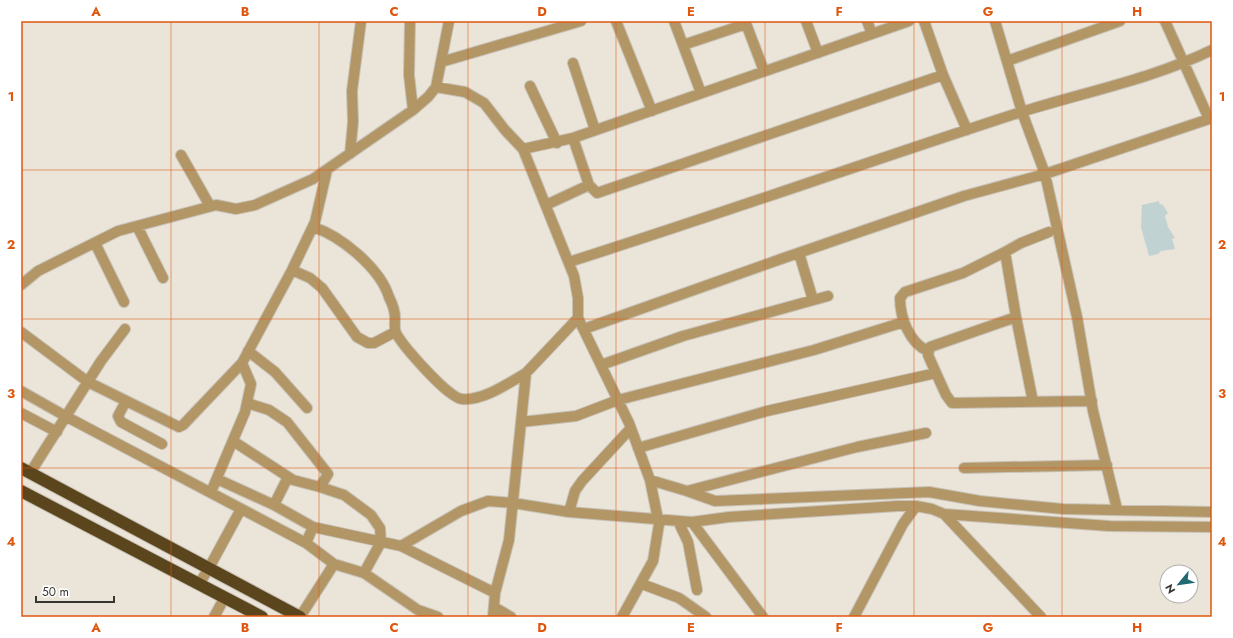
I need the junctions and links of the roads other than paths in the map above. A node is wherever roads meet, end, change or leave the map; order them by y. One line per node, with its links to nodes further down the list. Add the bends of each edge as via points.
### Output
1 (361, 21): 36 (street, via 352,91)
2 (410, 21): 28 (street, via 409,75)
3 (449, 21): 20 (street)
4 (581, 21): 20 (street)
5 (616, 21): 29 (street)
6 (674, 21): 16 (street)
7 (806, 21): 18 (street)
8 (867, 21): 15 (street)
9 (909, 21): 15 (street)
10 (924, 21): 24 (street)
11 (994, 21): 19 (street)
12 (1120, 21): 19 (street)
13 (1165, 21): 22 (street)
14 (746, 23): 16 (street); 23 (street)
15 (872, 34): 18 (street)
16 (683, 45): 27 (street)
17 (1212, 50): 22 (street)
18 (818, 53): 23 (street)
19 (1007, 61): 30 (street)
20 (441, 62): 26 (street)
21 (573, 63): 31 (street)
22 (1184, 64): 30 (street); 39 (street, via 1209,119)
23 (764, 71): 27 (street)
24 (943, 75): 32 (street); 40 (street, via 597,193)
25 (530, 86): 34 (street)
26 (436, 87): 28 (street); 35 (street, via 465,92 484,103)
27 (701, 93): 29 (street)
28 (413, 110): 36 (street)
29 (652, 111): 31 (street)
30 (1022, 112): 32 (street); 39 (street)
31 (595, 130): 33 (street)
32 (968, 130): 49 (street)
33 (573, 138): 34 (street); 40 (street)
34 (557, 143): 35 (street)
35 (523, 150): 41 (street)
36 (350, 154): 38 (street)
37 (181, 155): 42 (street)
38 (327, 170): 42 (street, via 255,206 236,209); 44 (street)
39 (1045, 174): 48 (street, via 964,196); 73 (street, via 1077,317)
40 (590, 185): 41 (street)
41 (546, 205): 49 (street)
42 (210, 206): 43 (street)
43 (137, 226): 46 (street, via 118,231); 51 (street)
44 (313, 227): 50 (street); 62 (street, via 328,232 367,263 389,295 395,317)
45 (1049, 232): 47 (street, via 1021,242)
46 (95, 243): 52 (street, via 38,271); 55 (street)
47 (1005, 252): 56 (street); 58 (street, via 963,273 905,292 900,298)
48 (799, 253): 54 (street); 60 (street)
49 (569, 262): 57 (street, via 577,290)
50 (292, 270): 62 (street, via 310,278 322,288 357,337 374,343); 63 (street)
51 (163, 278)
52 (21, 285)
53 (828, 296): 54 (street)
54 (813, 300): 66 (street, via 683,336)
55 (124, 302)
56 (1016, 317): 64 (street, via 933,346); 74 (street)
57 (578, 318): 60 (street); 67 (street)
58 (904, 322): 64 (street, via 915,341); 71 (street, via 814,350)
59 (125, 329): 69 (street)
60 (584, 329): 66 (street)
61 (21, 332): 69 (street)
62 (395, 332): 67 (street, via 423,367 448,392 462,399 485,395)
63 (248, 351): 65 (street); 76 (street, via 275,372)
64 (928, 351): 68 (street)
65 (242, 363): 72 (street, via 179,427); 75 (street, via 251,384)
66 (601, 365): 71 (street)
67 (526, 373): 79 (street)
68 (936, 373): 74 (street, via 952,403); 85 (street, via 767,411)
69 (88, 382): 72 (street); 78 (street)
70 (21, 391): 78 (street)
71 (618, 400): 79 (street, via 570,417); 80 (street)
72 (126, 401): 84 (street, via 118,416 121,422)
73 (1092, 401): 74 (street); 86 (street)
74 (1033, 402)
75 (247, 403): 83 (street); 92 (street, via 269,410 287,422 328,474)
76 (307, 408)
77 (21, 413): 81 (street)
78 (67, 417): 81 (street); 95 (street)
79 (521, 422): 96 (street)
80 (631, 428): 85 (street); 101 (street, via 582,481 575,491)
81 (57, 432): 88 (street)
82 (926, 433): 93 (street, via 857,447)
83 (233, 441): 89 (street); 90 (street)
84 (162, 444)
85 (638, 448): 91 (street)
86 (1107, 465): 87 (street); 100 (street)
87 (964, 468)
88 (26, 470): 113 (highway)
89 (288, 477): 92 (street); 97 (street)
90 (217, 479): 95 (street); 97 (street)
91 (650, 480): 93 (street); 104 (street)
92 (320, 487): 109 (street, via 344,495 371,515 380,528)
93 (687, 490): 100 (street, via 715,501 929,492 980,501 1063,509)
94 (21, 491): 115 (highway)
95 (211, 492): 99 (street)
96 (514, 503): 101 (street); 111 (street, via 488,501 461,511); 118 (street, via 509,540)
97 (274, 505): 107 (street)
98 (916, 506): 103 (street, via 932,508); 106 (street, via 729,517); 129 (street, via 903,524)
99 (241, 509): 110 (street); 113 (street)
100 (1117, 509): 102 (street)
101 (569, 512): 104 (street)
102 (1212, 512)
103 (944, 514): 108 (street, via 1109,526); 130 (street)
104 (658, 519): 105 (street); 116 (street, via 653,561)
105 (678, 521): 106 (street); 117 (street, via 689,546)
106 (692, 522): 128 (street)
107 (313, 527): 109 (street); 110 (street)
108 (1212, 527)
109 (381, 542): 111 (street); 114 (street)
110 (306, 543): 112 (street)
111 (401, 546): 118 (street)
112 (334, 564): 114 (street); 123 (street)
113 (209, 568): 115 (street); 123 (highway)
114 (364, 573): 124 (street, via 418,610)
115 (199, 584): 119 (highway)
116 (642, 584): 126 (street); 127 (street, via 679,598)
117 (698, 590)
118 (495, 593): 120 (street)
119 (224, 597): 121 (street); 122 (highway)
120 (494, 612): 125 (street)
121 (214, 617)
122 (262, 617)
123 (300, 617)
124 (438, 617)
125 (511, 617)
126 (622, 617)
127 (706, 617)
128 (763, 617)
129 (854, 617)
130 (1041, 617)

